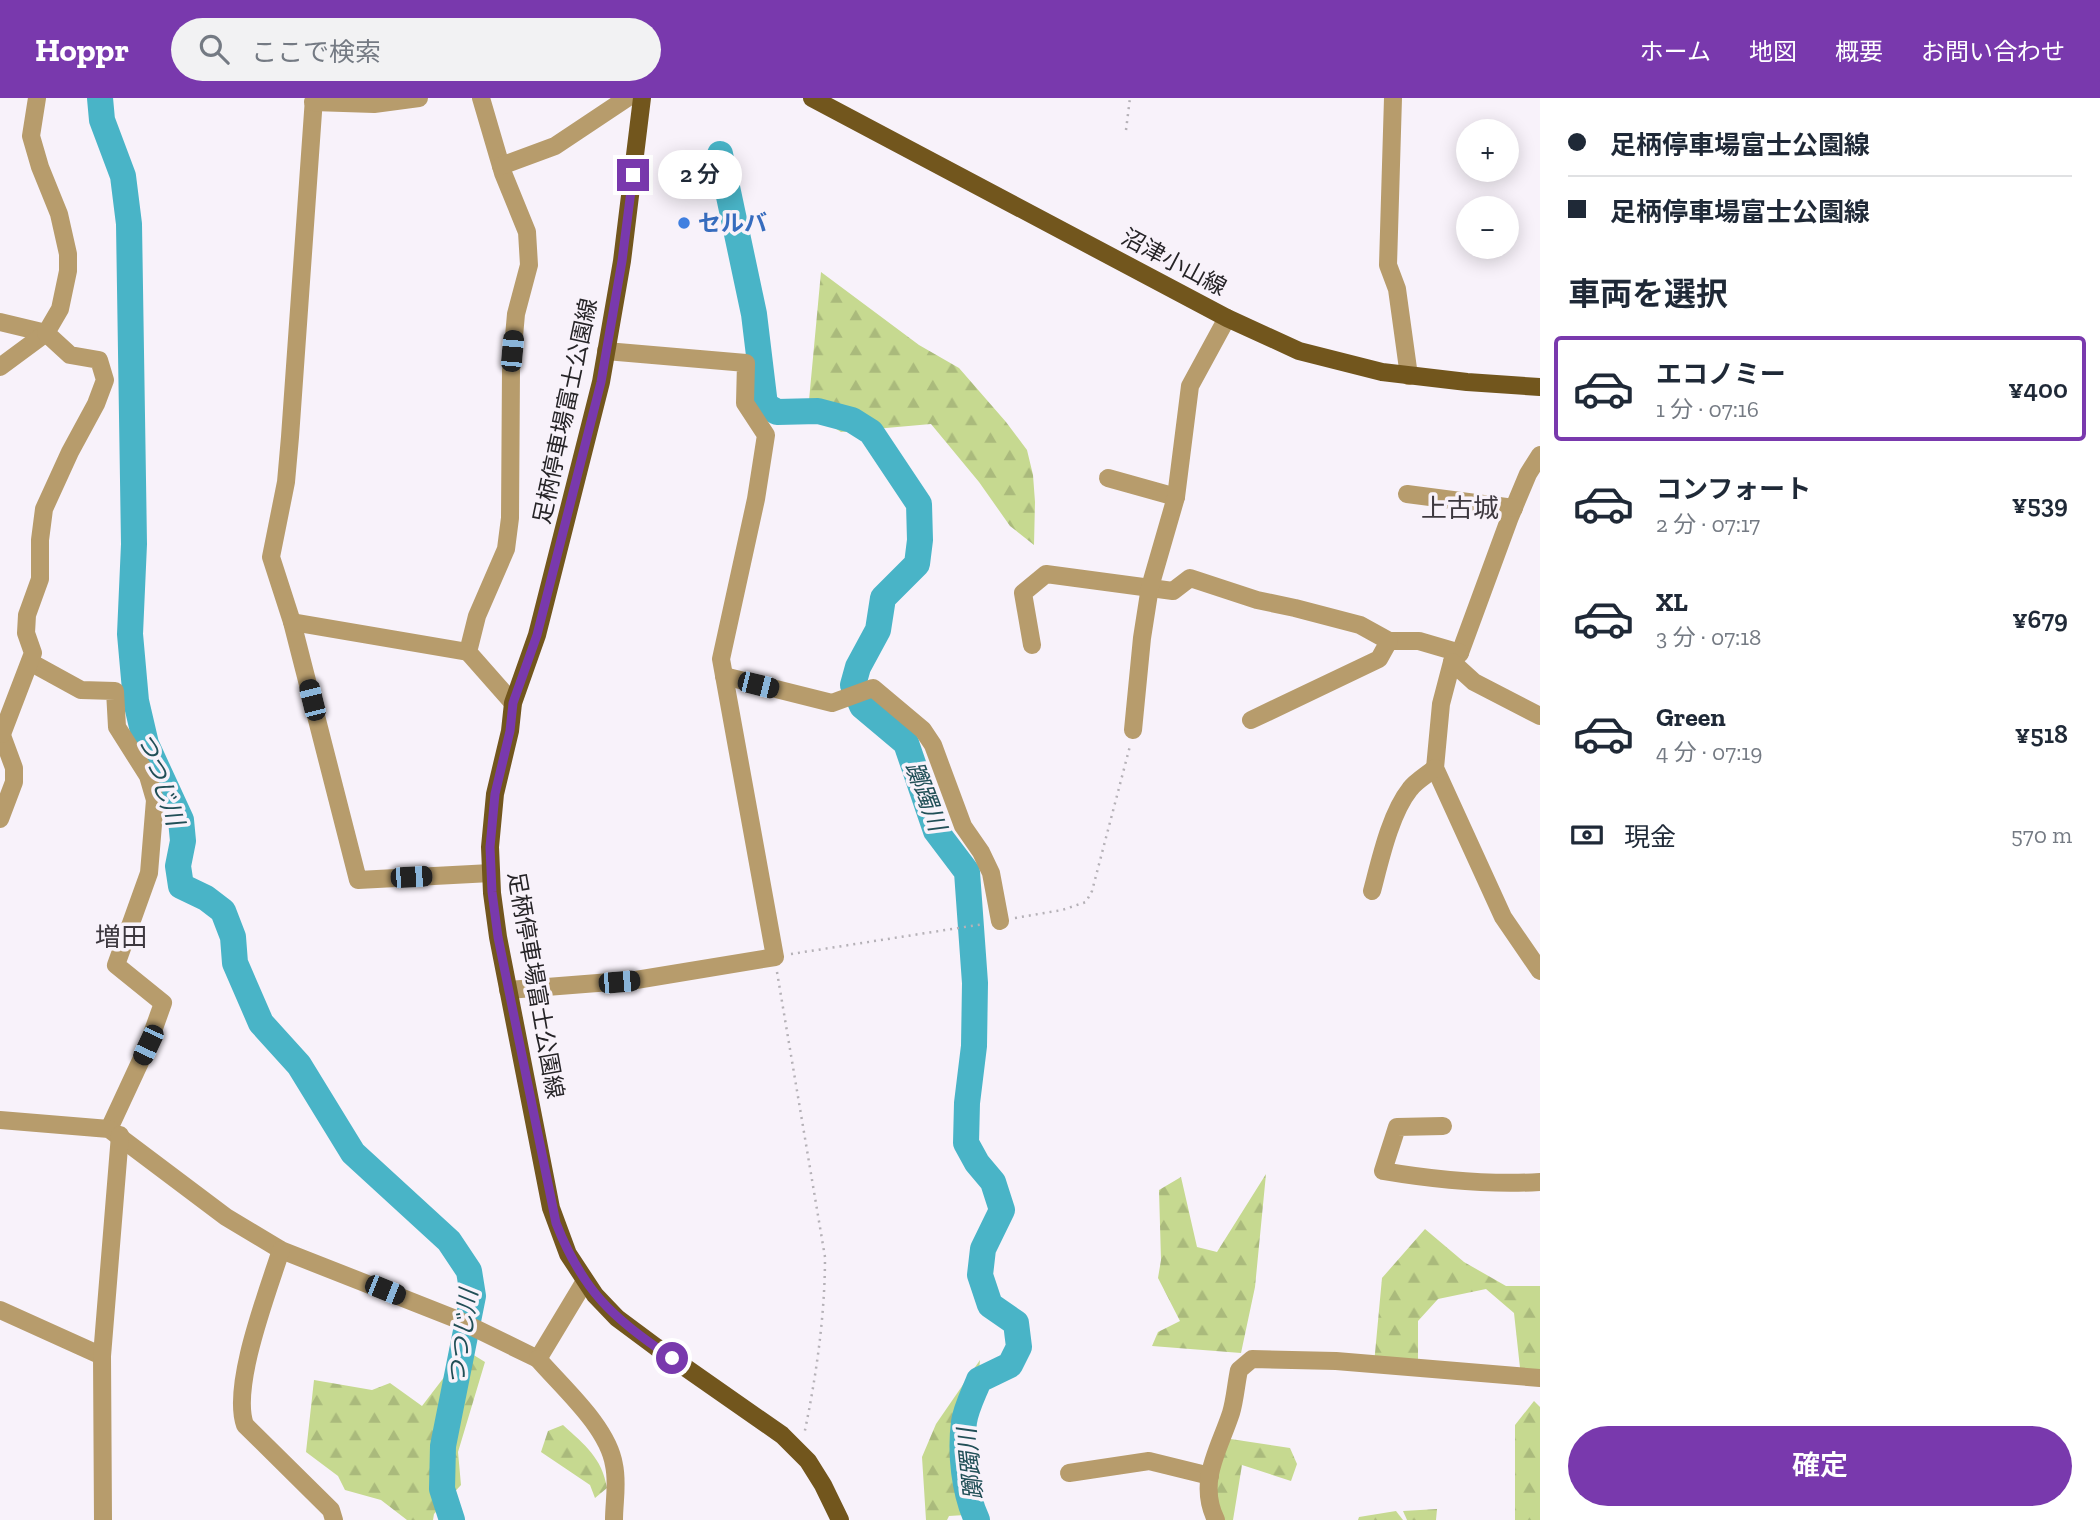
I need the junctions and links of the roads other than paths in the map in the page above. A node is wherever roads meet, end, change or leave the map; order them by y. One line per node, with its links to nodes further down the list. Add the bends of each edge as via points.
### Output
1 (37, 98): 12 (street, via 31,136 68,254 60,309)
2 (419, 98): 8 (street, via 374,104)
3 (481, 98): 9 (street)
4 (627, 98): 9 (street, via 555,146)
5 (642, 98): 13 (main road, 足柄停車場富士公園線)
6 (812, 98): 10 (main road, 沼津小山線)
7 (1393, 98): 15 (street, via 1388,265 1397,289)
8 (314, 100): 23 (street, via 286,482 271,557)
9 (501, 166): 26 (street, via 527,232 529,265 516,314 511,370 506,549 477,616)
10 (1227, 318): 15 (main road, 沼津小山線, via 1299,351); 20 (street, via 1190,386)
11 (0, 322): 12 (street)
12 (46, 333): 14 (street); 28 (street, via 70,355 99,360 105,380 44,509 40,579 27,615 26,634 33,653)
13 (606, 351): 29 (street, via 746,363 745,403 766,435 721,659); 30 (main road, 足柄停車場富士公園線, via 556,564)
14 (0, 367)
15 (1409, 376): 16 (main road, 沼津小山線)
16 (1540, 387)
17 (1540, 455): 21 (street)
18 (1108, 478): 20 (street)
19 (1407, 494): 21 (street)
20 (1176, 497): 22 (street)
21 (1514, 508): 27 (street)
22 (1150, 587): 24 (street, via 1173,591 1190,578 1360,625); 25 (street, via 1046,574 1023,593); 33 (street)
23 (292, 622): 26 (street); 37 (street, via 358,880)
24 (1389, 641): 27 (street, via 1419,642); 32 (street, via 1379,659)
25 (1032, 645)
26 (468, 652): 30 (street)
27 (1456, 657): 31 (street, via 1474,682); 35 (street, via 1441,704)
28 (30, 662): 34 (street); 45 (street, via 81,690 115,691 117,727 148,776 155,800 149,873 116,965 163,1003)
29 (724, 676): 39 (street, via 832,703 873,688 923,730 963,826 991,873); 41 (street, via 775,957 636,980)
30 (513, 703): 37 (main road, 足柄停車場富士公園線, via 495,794)
31 (1540, 716)
32 (1251, 720)
33 (1133, 730)
34 (1, 732): 36 (street, via 14,768 14,782)
35 (1435, 768): 38 (street, via 1410,789 1396,814); 40 (street, via 1503,917)
36 (0, 819)
37 (491, 873): 41 (main road, 足柄停車場富士公園線)
38 (1372, 891)
39 (996, 922)
40 (1540, 971)
41 (508, 990): 48 (main road, 足柄停車場富士公園線, via 551,1208 568,1255)
42 (0, 1120): 44 (street); 45 (street)
43 (1443, 1126): 46 (street, via 1397,1127 1383,1171 1440,1180)
44 (0, 1127)
45 (114, 1132): 47 (street, via 226,1217); 50 (street)
46 (1540, 1182)
47 (281, 1250): 51 (street, via 457,1319); 56 (street, via 248,1354 241,1415 245,1425 331,1510)
48 (585, 1281): 51 (street); 58 (main road, 足柄停車場富士公園線, via 617,1318 782,1435 823,1485)
49 (0, 1310): 50 (street)
50 (102, 1356): 55 (street)
51 (538, 1359): 57 (street, via 611,1450)
52 (1540, 1378): 54 (street, via 1336,1361 1252,1359 1239,1370)
53 (1069, 1473): 54 (street, via 1149,1461)
54 (1210, 1476): 59 (street, via 1208,1499)
55 (103, 1520)
56 (334, 1520)
57 (614, 1520)
58 (840, 1520)
59 (1216, 1520)

